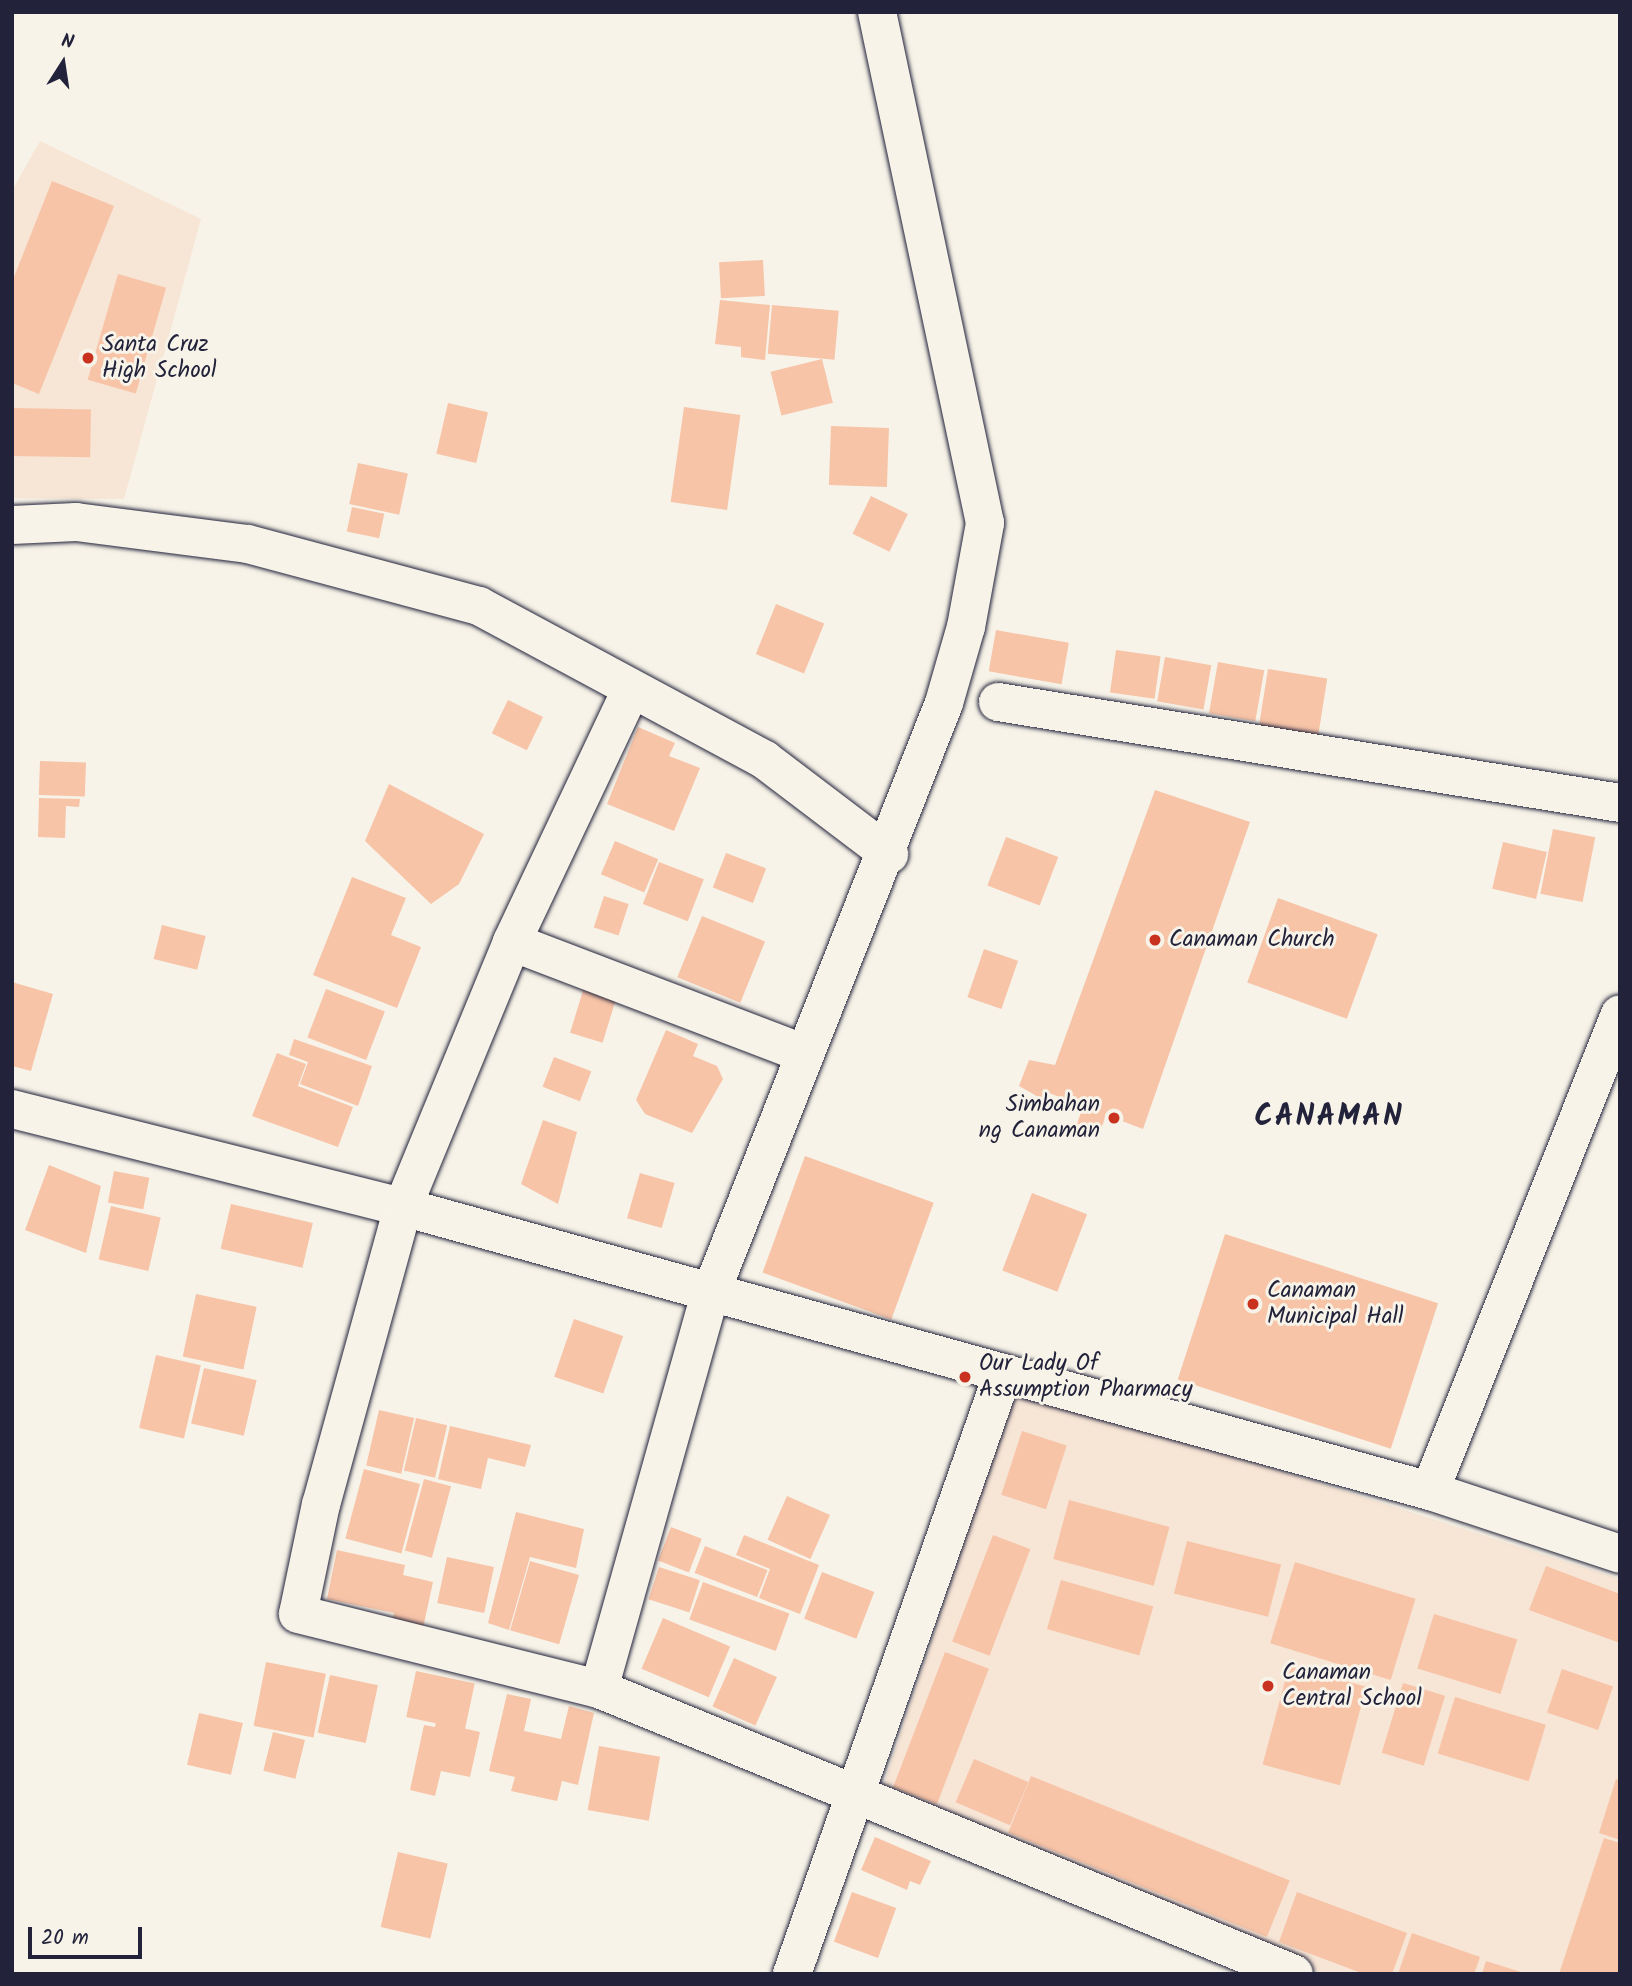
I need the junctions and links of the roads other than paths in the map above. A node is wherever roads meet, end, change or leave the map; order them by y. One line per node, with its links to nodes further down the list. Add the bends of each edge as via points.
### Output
1 (877, 12): 6 (street, via 985,523 966,627 947,693)
2 (12, 525): 3 (street, via 76,522 261,548 479,606)
3 (631, 690): 6 (street, via 765,760); 7 (street)
4 (998, 702): 5 (street)
5 (1620, 803)
6 (889, 853): 9 (street)
7 (512, 942): 9 (street); 11 (street)
8 (1620, 1014): 14 (street)
9 (803, 1053): 12 (street)
10 (12, 1109): 11 (street)
11 (403, 1207): 12 (street); 16 (street, via 321,1504 298,1614)
12 (710, 1295): 13 (street); 16 (street)
13 (1003, 1373): 14 (street); 17 (street)
14 (1430, 1491): 15 (street)
15 (1620, 1554)
16 (599, 1689): 17 (street)
17 (859, 1796): 18 (street); 19 (street)
18 (792, 1974)
19 (1294, 1974)

